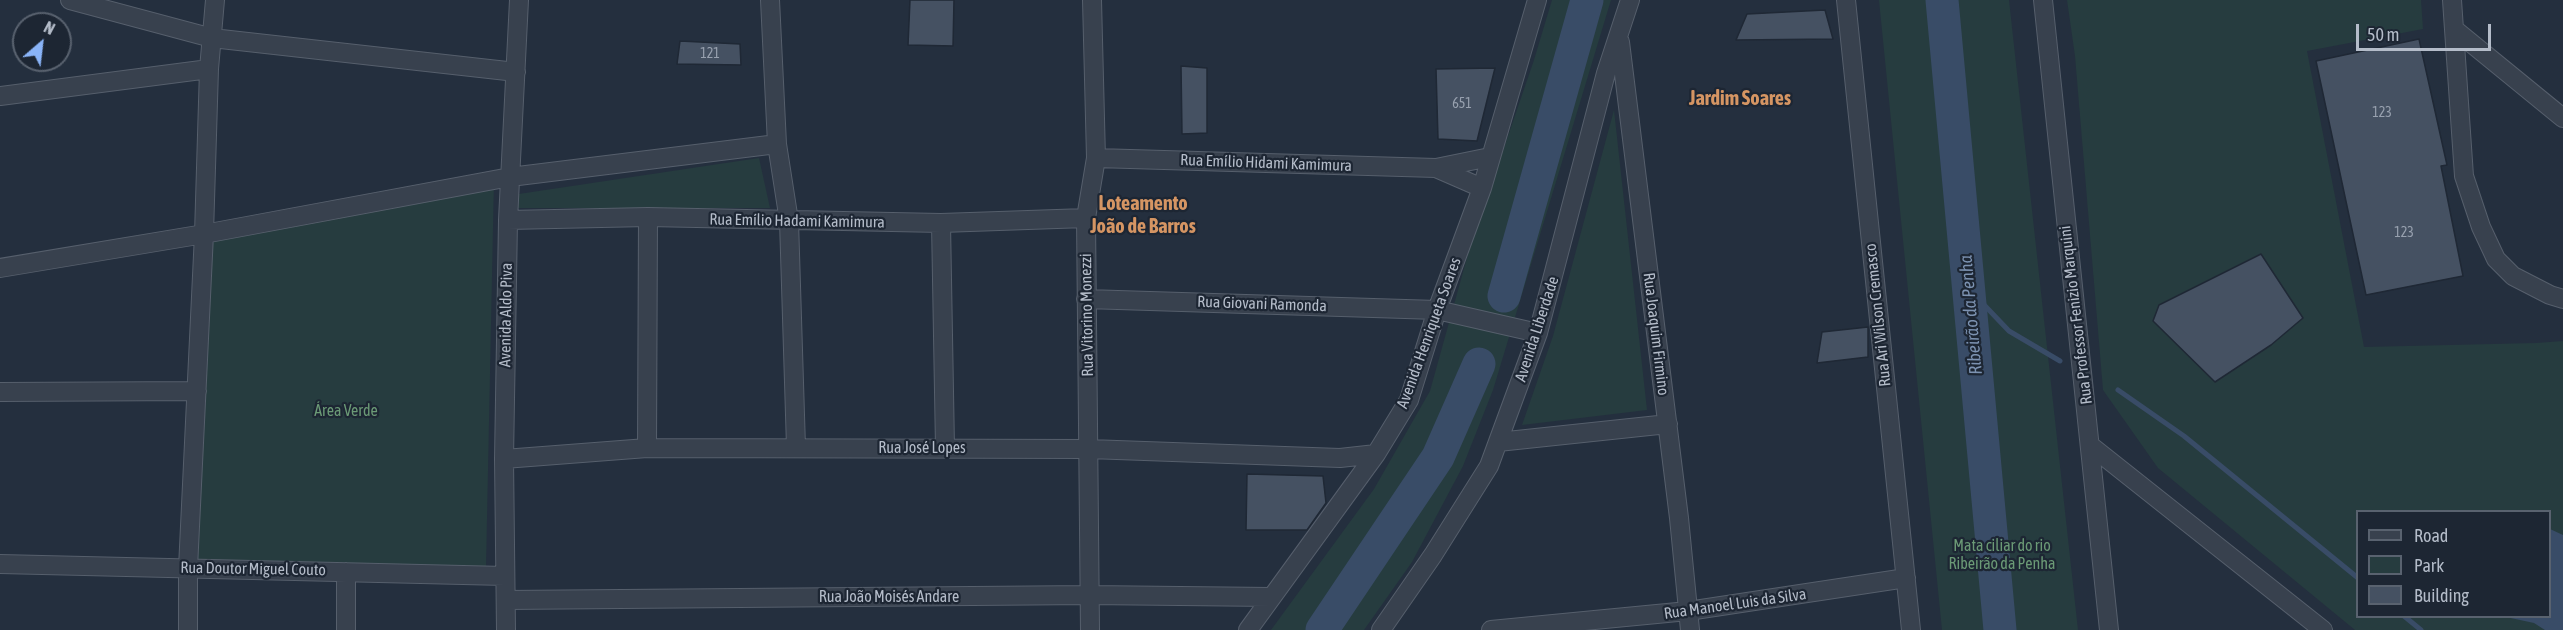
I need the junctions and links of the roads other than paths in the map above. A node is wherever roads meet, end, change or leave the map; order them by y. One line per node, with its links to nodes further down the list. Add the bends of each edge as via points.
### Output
1 (70, 0): 12 (street)
2 (215, 0): 12 (street)
3 (519, 0): 15 (street, Avenida Aldo Piva)
4 (770, 0): 18 (street)
5 (1092, 0): 20 (street, Rua Vitorino Monezzi)
6 (1537, 0): 19 (street, Avenida Henriqueta Soares)
7 (1630, 0): 13 (street, Avenida Liberdade)
8 (1846, 0): 52 (street, Rua Ari Wilson Cremasco)
9 (2043, 0): 39 (street, Rua Professor Fenizio Marquini)
10 (2452, 0): 11 (street)
11 (2454, 29): 17 (street); 32 (street, via 2464,176 2481,227 2496,259 2513,276)
12 (212, 38): 14 (street); 15 (street)
13 (1619, 38): 34 (street, Avenida Liberdade, via 1606,73); 37 (street, Rua Joaquim Firmino)
14 (209, 69): 16 (street); 29 (street)
15 (516, 72): 22 (street, Avenida Aldo Piva)
16 (0, 96)
17 (2563, 118)
18 (777, 144): 22 (street); 27 (street)
19 (1490, 157): 21 (street, Rua Emílio Hidami Kamimura); 23 (street, Avenida Henriqueta Soares)
20 (1096, 158): 21 (street, Rua Emílio Hidami Kamimura); 25 (street, Rua Vitorino Monezzi)
21 (1436, 168): 23 (street, Rua Emílio Hidami Kamimura)
22 (510, 177): 26 (street, Avenida Aldo Piva); 29 (street)
23 (1482, 188): 33 (street, Avenida Henriqueta Soares)
24 (648, 217): 26 (street, Rua Emílio Hadami Kamimura); 27 (street, Rua Emílio Hadami Kamimura); 41 (street)
25 (1086, 218): 28 (street, Rua Emílio Hadami Kamimura); 31 (street, Rua Vitorino Monezzi)
26 (508, 220): 46 (street, Avenida Aldo Piva)
27 (789, 221): 28 (street, Rua Emílio Hadami Kamimura); 40 (street)
28 (941, 223): 42 (street)
29 (204, 234): 30 (street); 35 (street)
30 (0, 268)
31 (1086, 299): 33 (street, Rua Giovani Ramonda); 43 (street, Rua Vitorino Monezzi)
32 (2563, 299)
33 (1437, 310): 34 (street, Rua Giovani Ramonda); 44 (street, Avenida Henriqueta Soares, via 1408,400)
34 (1538, 333): 38 (street, Avenida Liberdade)
35 (197, 391): 36 (street); 49 (street)
36 (0, 392)
37 (1668, 424): 38 (street); 56 (street, Rua Joaquim Firmino)
38 (1498, 442): 62 (street, Avenida Liberdade, via 1477,486)
39 (2091, 446): 66 (street, Rua Professor Fenizio Marquini); 67 (street)
40 (796, 447): 41 (street, Rua José Lopes); 42 (street, Rua José Lopes)
41 (647, 448): 46 (street, Rua José Lopes)
42 (945, 448): 43 (street, Rua José Lopes)
43 (1089, 448): 45 (street, Rua José Lopes); 53 (street, Rua Vitorino Monezzi)
44 (1376, 454): 45 (street, Rua José Lopes); 47 (street, Avenida Henriqueta Soares)
45 (1340, 458): 47 (street)
46 (504, 459): 51 (street, Avenida Aldo Piva)
47 (1356, 481): 54 (street, Avenida Henriqueta Soares)
48 (0, 564): 49 (street, Rua Doutor Miguel Couto)
49 (188, 568): 50 (street, Rua Doutor Miguel Couto); 57 (street)
50 (346, 572): 51 (street, Rua Doutor Miguel Couto); 58 (street)
51 (505, 576): 55 (street, Avenida Aldo Piva)
52 (1906, 578): 56 (street, Rua Manoel Luis da Silva); 65 (street, Rua Ari Wilson Cremasco)
53 (1089, 595): 54 (street, Rua João Moisés Andare); 55 (street, Rua João Moisés Andare); 60 (street, Rua Vitorino Monezzi)
54 (1271, 597): 61 (street, Avenida Henriqueta Soares)
55 (506, 600): 59 (street, Avenida Aldo Piva)
56 (1688, 612): 63 (street, Rua Manoel Luis da Silva); 64 (street, Rua Joaquim Firmino)
57 (188, 630)
58 (346, 630)
59 (506, 630)
60 (1090, 630)
61 (1248, 630)
62 (1381, 630)
63 (1491, 630)
64 (1690, 630)
65 (1911, 630)
66 (2109, 630)
67 (2323, 630)

